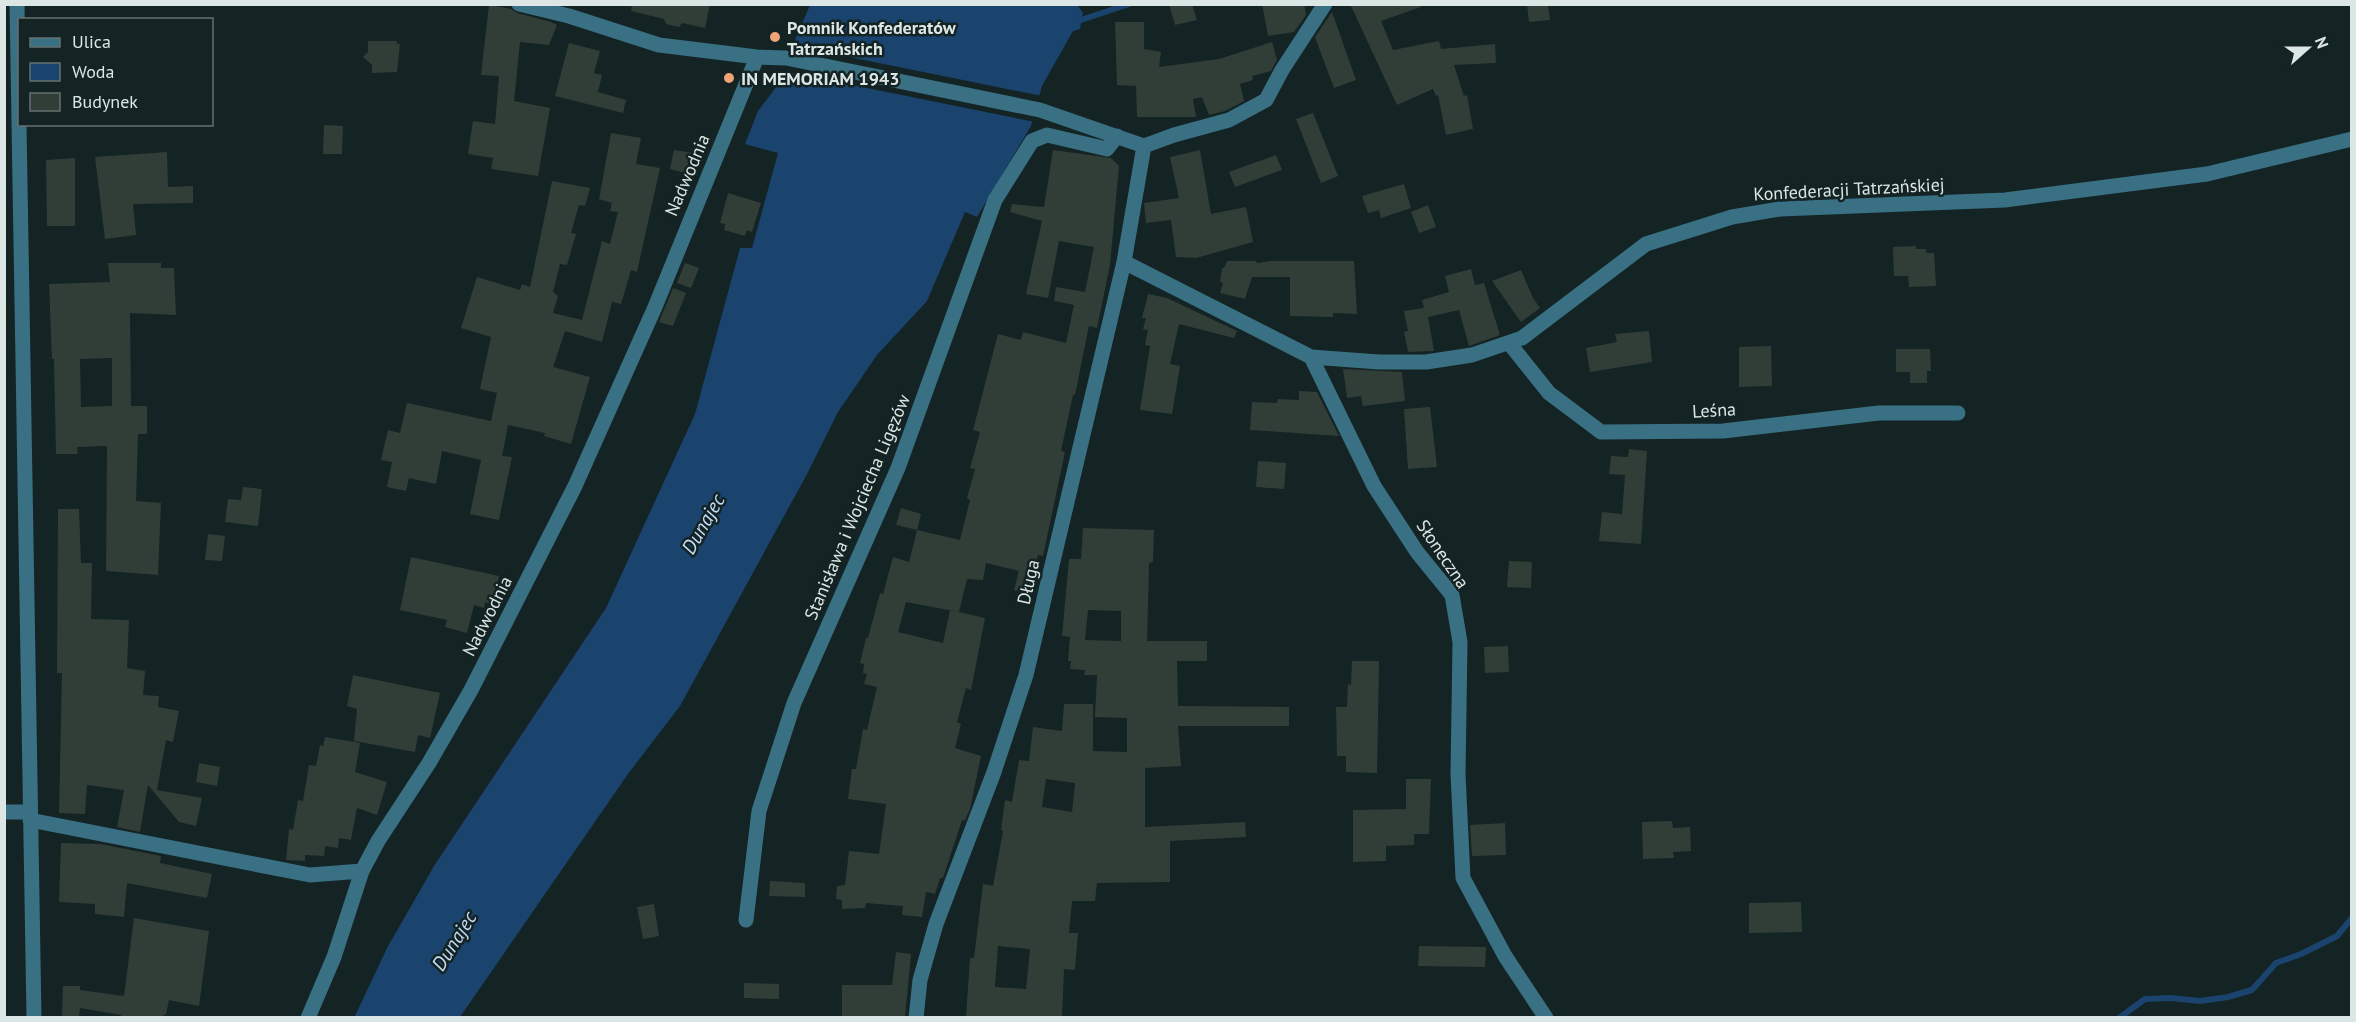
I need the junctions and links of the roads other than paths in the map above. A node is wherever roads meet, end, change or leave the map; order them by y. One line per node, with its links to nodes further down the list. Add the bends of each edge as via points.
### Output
1 (15, 4): 4 (street); 14 (street)
2 (519, 4): 5 (street, via 659,45)
3 (1325, 4): 8 (street, via 1266,100 1229,120)
4 (4, 6)
5 (757, 57): 6 (street, via 786,58 1040,110); 15 (street, Nadwodnia, via 651,317 575,486 471,690)
6 (1117, 136): 8 (street); 16 (street, Stanisława i Wojciecha Ligęzów, via 1107,149 1047,135 1032,141 995,200 898,468 794,703 759,811)
7 (2352, 138): 10 (street, Konfederacji Tatrzańskiej, via 2207,174 2004,200 1780,209 1732,217 1646,244 1522,338)
8 (1144, 146): 9 (street, Długa)
9 (1124, 262): 11 (street); 19 (street, Długa, via 1026,675 936,924 920,980)
10 (1509, 343): 11 (street, Konfederacji Tatrzańskiej, via 1472,356 1426,362); 12 (street, Leśna, via 1549,393 1600,432 1723,431 1879,413)
11 (1311, 357): 20 (street, Słoneczna, via 1374,486 1417,552 1452,595 1460,642 1458,774 1463,878 1504,956)
12 (1958, 413)
13 (4, 812): 14 (street)
14 (30, 816): 15 (street, via 310,876); 17 (street)
15 (362, 871): 18 (street, Nadwodnia, via 334,957)
16 (746, 920)
17 (34, 1017)
18 (308, 1017)
19 (916, 1017)
20 (1546, 1017)

